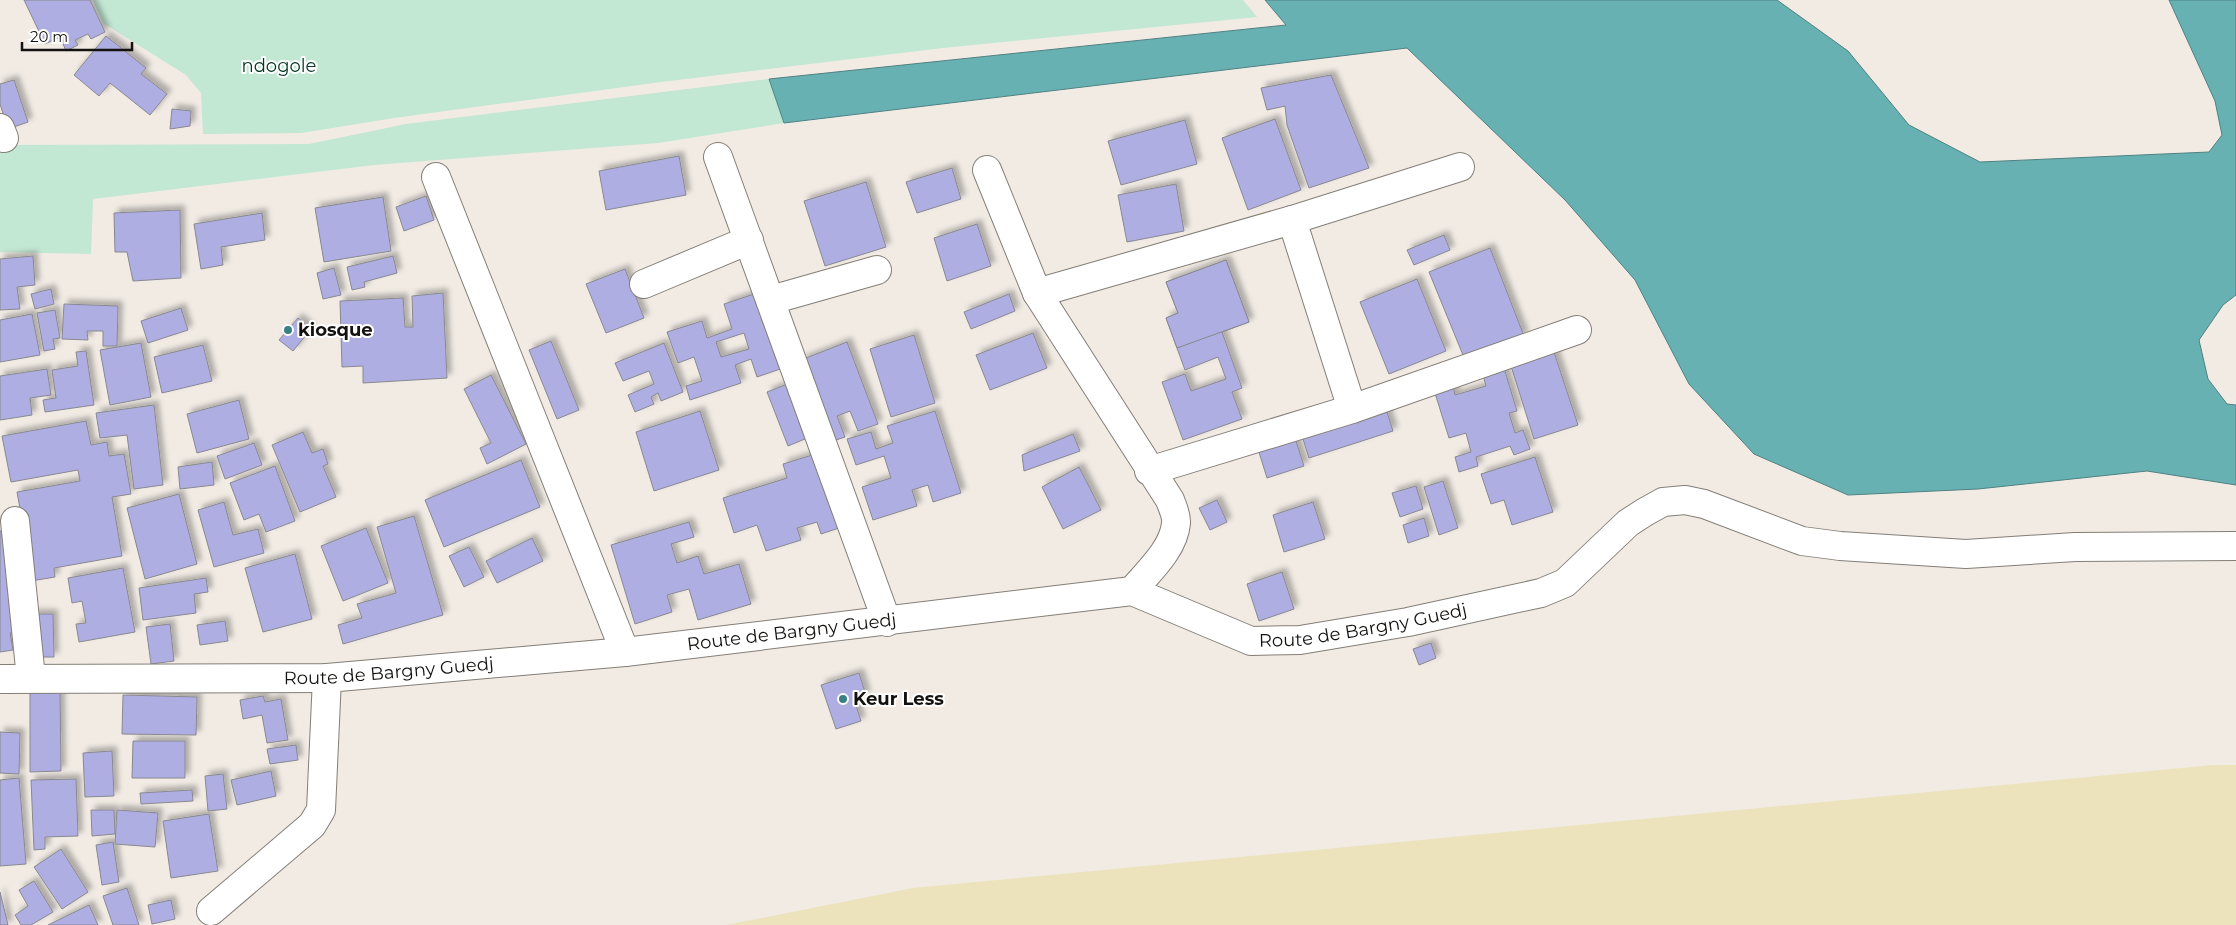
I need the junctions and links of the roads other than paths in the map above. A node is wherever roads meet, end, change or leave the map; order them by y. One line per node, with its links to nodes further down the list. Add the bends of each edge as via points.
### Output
1 (718, 157): 6 (street)
2 (1460, 167): 5 (street)
3 (987, 170): 9 (street)
4 (436, 177): 18 (street)
5 (1292, 220): 9 (street); 12 (street)
6 (749, 240): 8 (street); 10 (street)
7 (877, 270): 10 (street)
8 (644, 284)
9 (1037, 293): 13 (street)
10 (771, 300): 17 (street)
11 (1577, 330): 12 (street)
12 (1352, 409): 13 (street)
13 (1150, 471): 16 (street, via 1170,500 1176,522 1161,557)
14 (15, 521): 19 (street)
15 (2236, 546): 16 (street, Route de Bargny Guedj, via 2074,547 1966,554 1840,546 1802,541 1704,504 1684,500 1663,502 1628,523 1565,583 1524,599 1300,640 1251,641)
16 (1132, 591): 17 (street, Route de Bargny Guedj)
17 (887, 622): 18 (street, Route de Bargny Guedj)
18 (625, 652): 20 (street, Route de Bargny Guedj)
19 (32, 678): 20 (street, Route de Bargny Guedj); 21 (street, Route de Bargny Guedj)
20 (327, 678): 22 (street, via 321,810 312,825)
21 (0, 679)
22 (211, 911)

